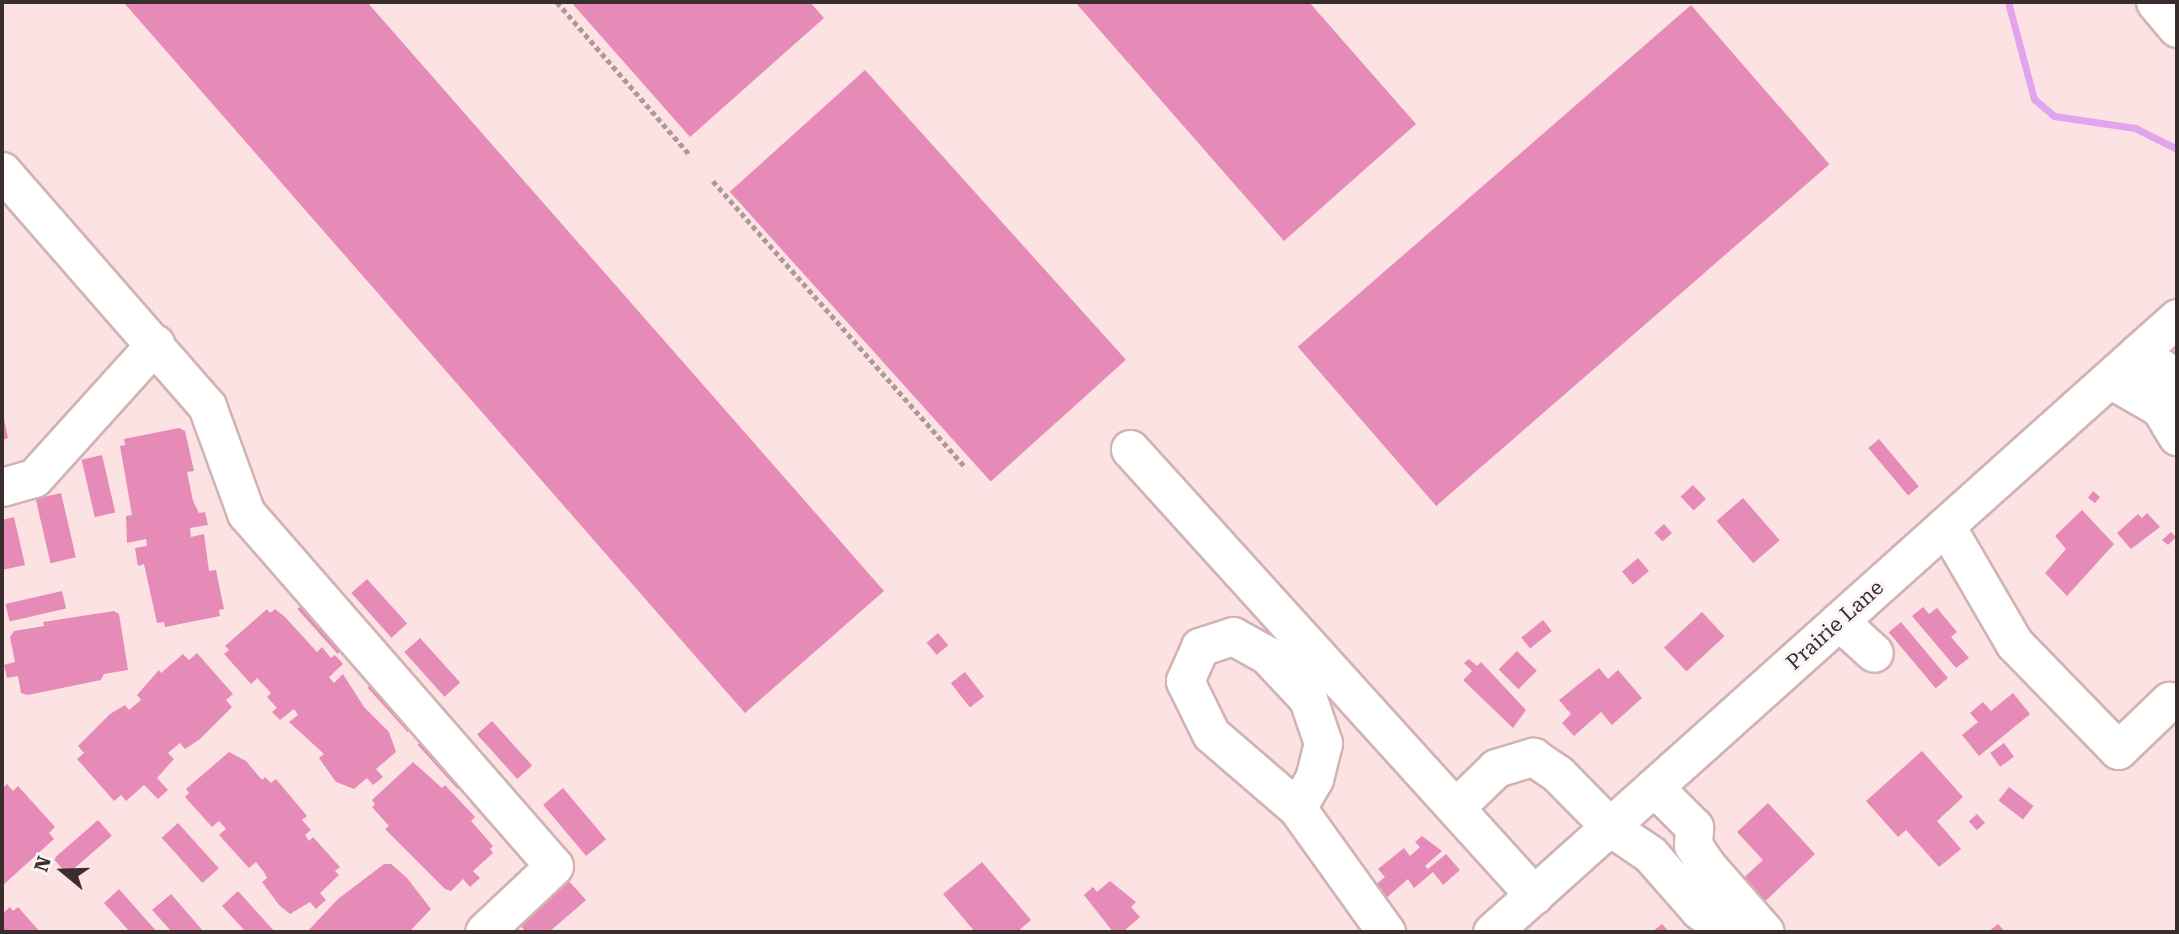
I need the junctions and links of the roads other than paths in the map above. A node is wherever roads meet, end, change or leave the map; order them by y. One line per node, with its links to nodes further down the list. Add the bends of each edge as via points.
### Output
1 (2155, 2): 2 (street)
2 (2177, 28)
3 (2, 171): 5 (street)
4 (2177, 318): 6 (street, Prairie Lane)
5 (155, 344): 11 (street, via 34,478); 22 (street, via 207,406 246,513 554,866)
6 (2139, 352): 7 (street, Prairie Lane); 8 (street)
7 (2110, 379): 9 (street, via 2160,408); 12 (street, Prairie Lane)
8 (2177, 379)
9 (2177, 436)
10 (1130, 449): 17 (street)
11 (2, 487)
12 (1946, 526): 13 (street, Prairie Lane); 15 (street, via 2014,643 2118,750)
13 (1839, 621): 14 (street); 16 (street, Prairie Lane)
14 (1874, 653)
15 (2169, 701)
16 (1654, 787): 19 (street, Prairie Lane); 25 (street, via 1694,827 1693,845)
17 (1456, 807): 19 (street, via 1496,768 1533,757 1558,774); 20 (street)
18 (1297, 808): 23 (street)
19 (1610, 827): 20 (street, Prairie Lane); 24 (street, via 1650,854 1699,910)
20 (1534, 895): 21 (street, Prairie Lane)
21 (1501, 930)
22 (484, 932)
23 (1385, 932)
24 (1731, 932)
25 (1765, 932)

